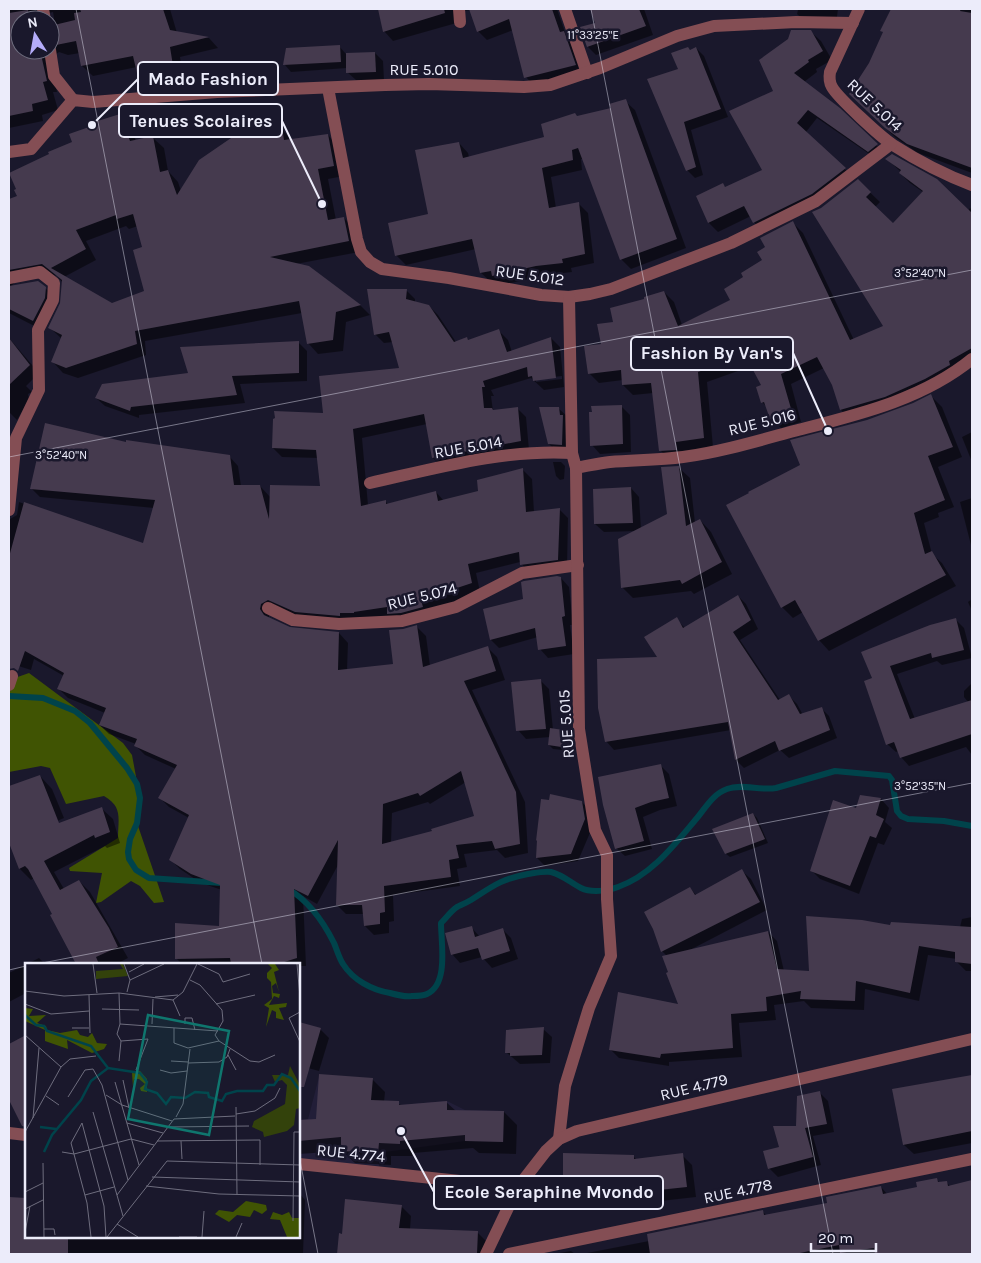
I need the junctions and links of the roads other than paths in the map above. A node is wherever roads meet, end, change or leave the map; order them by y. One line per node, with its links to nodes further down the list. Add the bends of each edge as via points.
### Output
1 (565, 9): 5 (street)
2 (859, 9): 3 (street, RUE 5.014)
3 (853, 23): 5 (street, RUE 5.010, via 714,26 677,36); 8 (street, RUE 5.014, via 829,80 833,89)
4 (52, 60): 7 (street, via 54,76)
5 (587, 72): 6 (street, RUE 5.010, via 550,85 524,87 429,84)
6 (328, 88): 7 (street, RUE 5.010, via 217,92 93,102); 12 (street, RUE 5.012, via 357,239 361,252 370,262 382,269)
7 (73, 100): 9 (street, via 31,149)
8 (891, 144): 10 (street, RUE 5.014, via 950,177); 12 (street, RUE 5.012, via 816,201 731,243 611,289)
9 (9, 152)
10 (972, 185)
11 (9, 278): 17 (street, via 40,272 54,283 53,300 38,330 39,390 16,438)
12 (569, 297): 14 (street, RUE 5.015)
13 (972, 359): 15 (street, RUE 5.016, via 958,371 909,397 840,419 748,444 682,457 607,462)
14 (572, 453): 15 (street, RUE 5.015); 16 (street, RUE 5.014, via 547,451 481,459)
15 (576, 468): 18 (street, RUE 5.015)
16 (370, 483)
17 (9, 510)
18 (578, 565): 19 (street, RUE 5.074, via 522,573 456,607 402,621 339,624 293,620); 23 (street, RUE 5.015, via 579,729 595,830 607,855 610,956 589,1008 565,1086)
19 (268, 608)
20 (972, 1039): 23 (street, RUE 4.779, via 577,1131)
21 (9, 1133): 22 (street)
22 (25, 1135)
23 (559, 1139): 26 (street, RUE 4.779)
24 (972, 1159): 28 (street, RUE 4.778)
25 (300, 1164): 26 (street, RUE 4.774)
26 (518, 1187): 27 (street, RUE 4.779)
27 (486, 1254)
28 (509, 1254)

